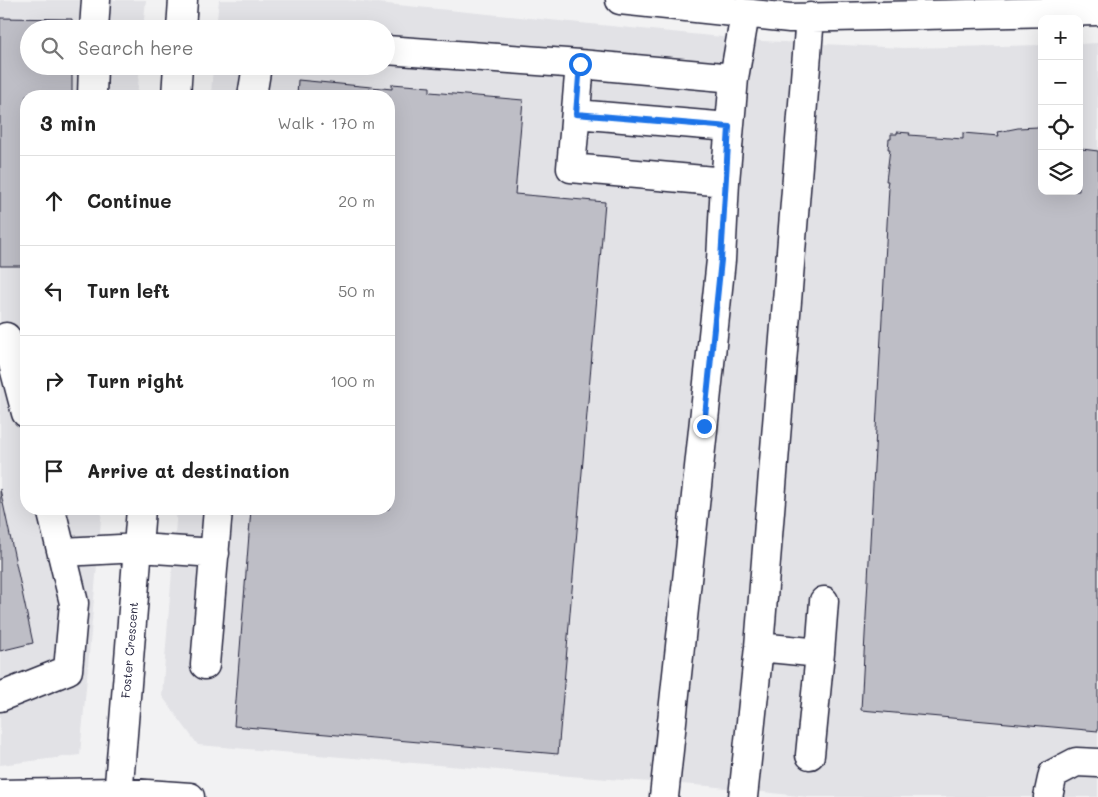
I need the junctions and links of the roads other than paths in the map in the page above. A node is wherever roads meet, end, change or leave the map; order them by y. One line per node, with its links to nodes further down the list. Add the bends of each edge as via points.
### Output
1 (96, 0): 7 (street)
2 (183, 0): 8 (street)
3 (620, 0): 5 (street)
4 (1098, 11): 6 (street)
5 (745, 14): 6 (street); 14 (street)
6 (810, 17): 30 (street)
7 (95, 20)
8 (182, 20)
9 (395, 51): 10 (street)
10 (580, 64): 14 (street); 18 (street)
11 (93, 75): 15 (street)
12 (177, 75): 16 (street)
13 (256, 75): 17 (street)
14 (734, 78): 19 (street)
15 (92, 90)
16 (176, 90)
17 (253, 90)
18 (576, 114): 19 (street); 20 (street, via 571,168)
19 (729, 127): 20 (street)
20 (725, 182): 39 (street, via 717,299)
21 (11, 337): 22 (street)
22 (20, 383)
23 (54, 515): 27 (street)
24 (141, 515): 26 (street, Foster Crescent)
25 (218, 515): 28 (street)
26 (139, 548): 27 (street); 28 (street); 37 (street, Foster Crescent)
27 (63, 552): 33 (street, via 74,603 68,670)
28 (215, 553): 32 (street)
29 (824, 601): 31 (street)
30 (759, 647): 31 (street); 40 (street)
31 (820, 653): 34 (street)
32 (205, 665)
33 (0, 697)
34 (810, 755)
35 (1098, 763): 41 (street, via 1076,762 1053,774)
36 (0, 794): 37 (street)
37 (118, 794): 38 (street)
38 (190, 797)
39 (664, 797)
40 (743, 797)
41 (1048, 797)

